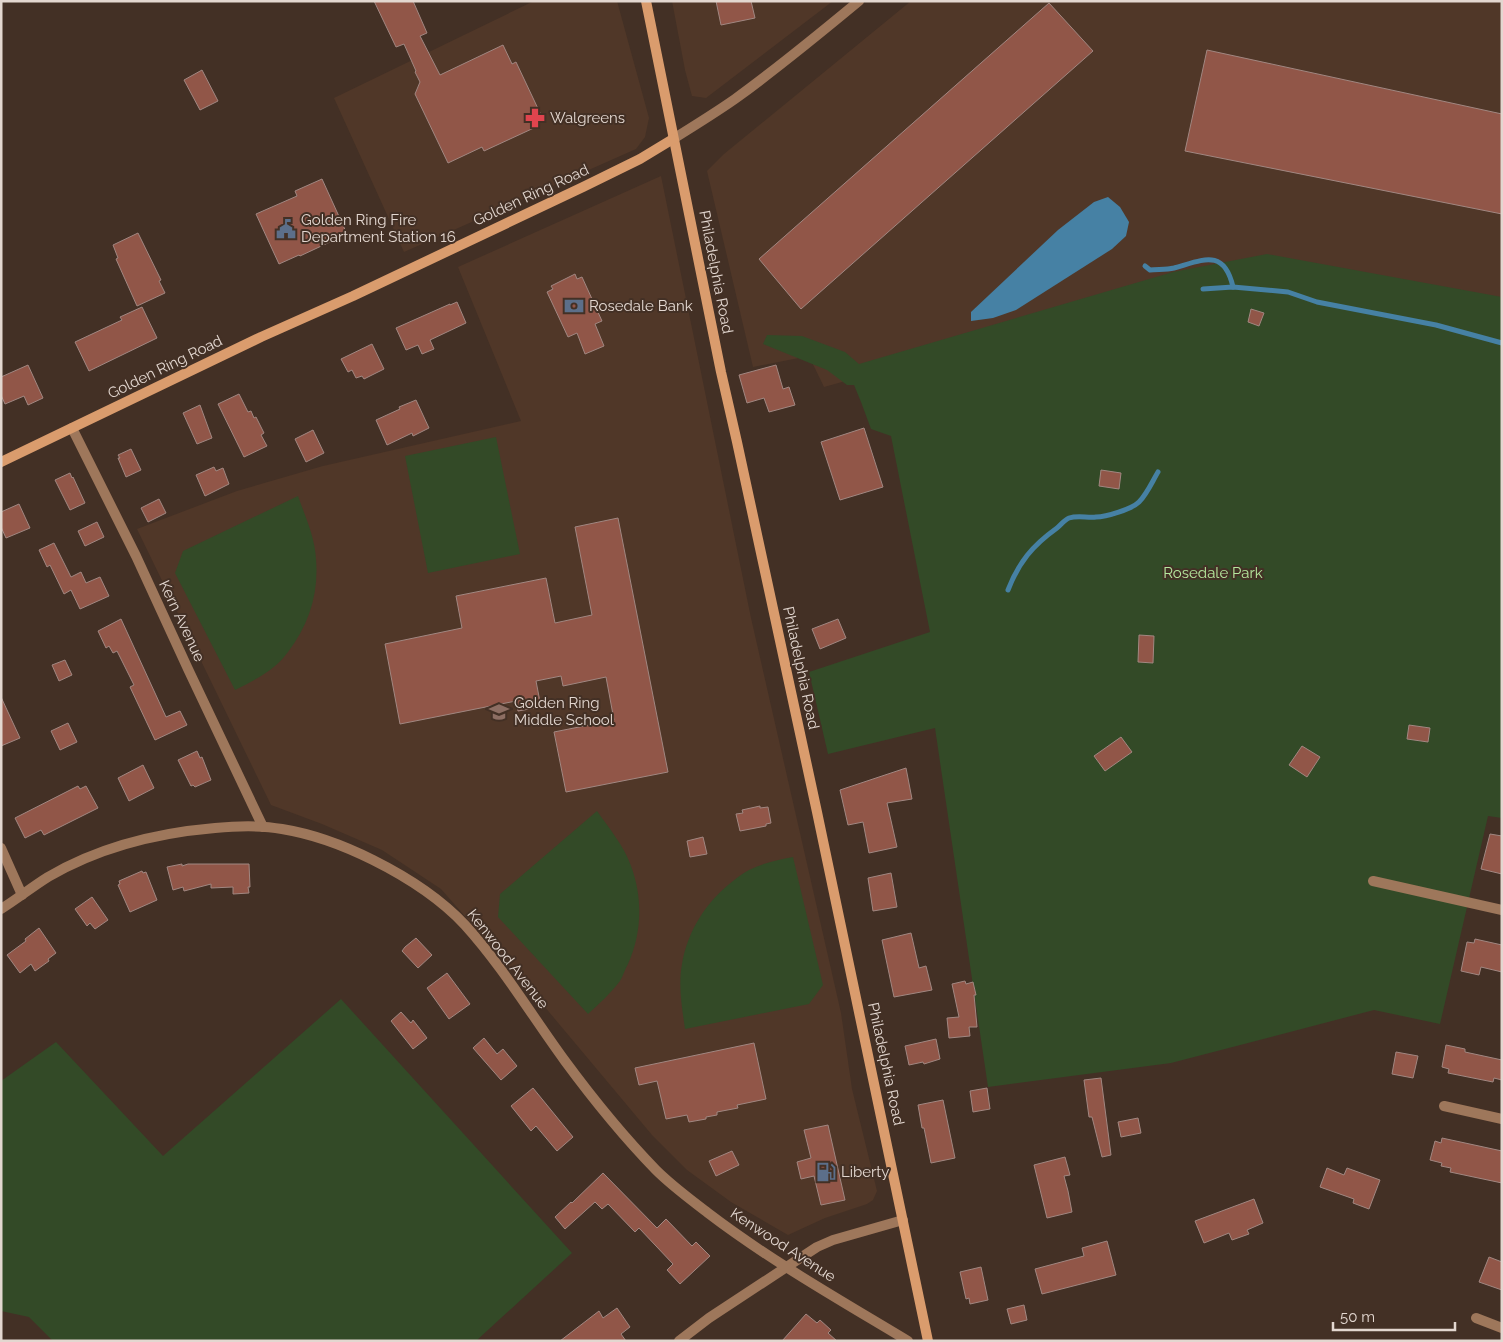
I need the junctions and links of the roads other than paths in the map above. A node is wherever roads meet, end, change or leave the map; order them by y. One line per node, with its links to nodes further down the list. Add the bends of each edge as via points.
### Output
1 (646, 1): 3 (main road, Philadelphia Road)
2 (859, 1): 3 (street, Golden Ring Road, via 767,76)
3 (673, 139): 4 (main road, Golden Ring Road, via 583,187); 14 (main road, Philadelphia Road, via 720,372)
4 (72, 428): 5 (main road, Golden Ring Road); 6 (street, Kern Avenue)
5 (1, 462)
6 (264, 827): 9 (street, Kenwood Avenue, via 188,831 129,843 72,865); 15 (street, Kenwood Avenue, via 314,837 360,854 408,879 437,899 480,943 576,1076 658,1172 724,1225)
7 (1, 848): 9 (street)
8 (1373, 881): 11 (street)
9 (22, 895): 10 (street, Kenwood Avenue)
10 (1, 909)
11 (1502, 910)
12 (1444, 1106): 13 (street)
13 (1502, 1119)
14 (903, 1220): 15 (street, via 833,1240); 20 (main road, Philadelphia Road)
15 (787, 1268): 18 (street); 19 (street, Kenwood Avenue)
16 (1476, 1318): 17 (street)
17 (1502, 1328)
18 (680, 1341)
19 (908, 1341)
20 (928, 1341)

